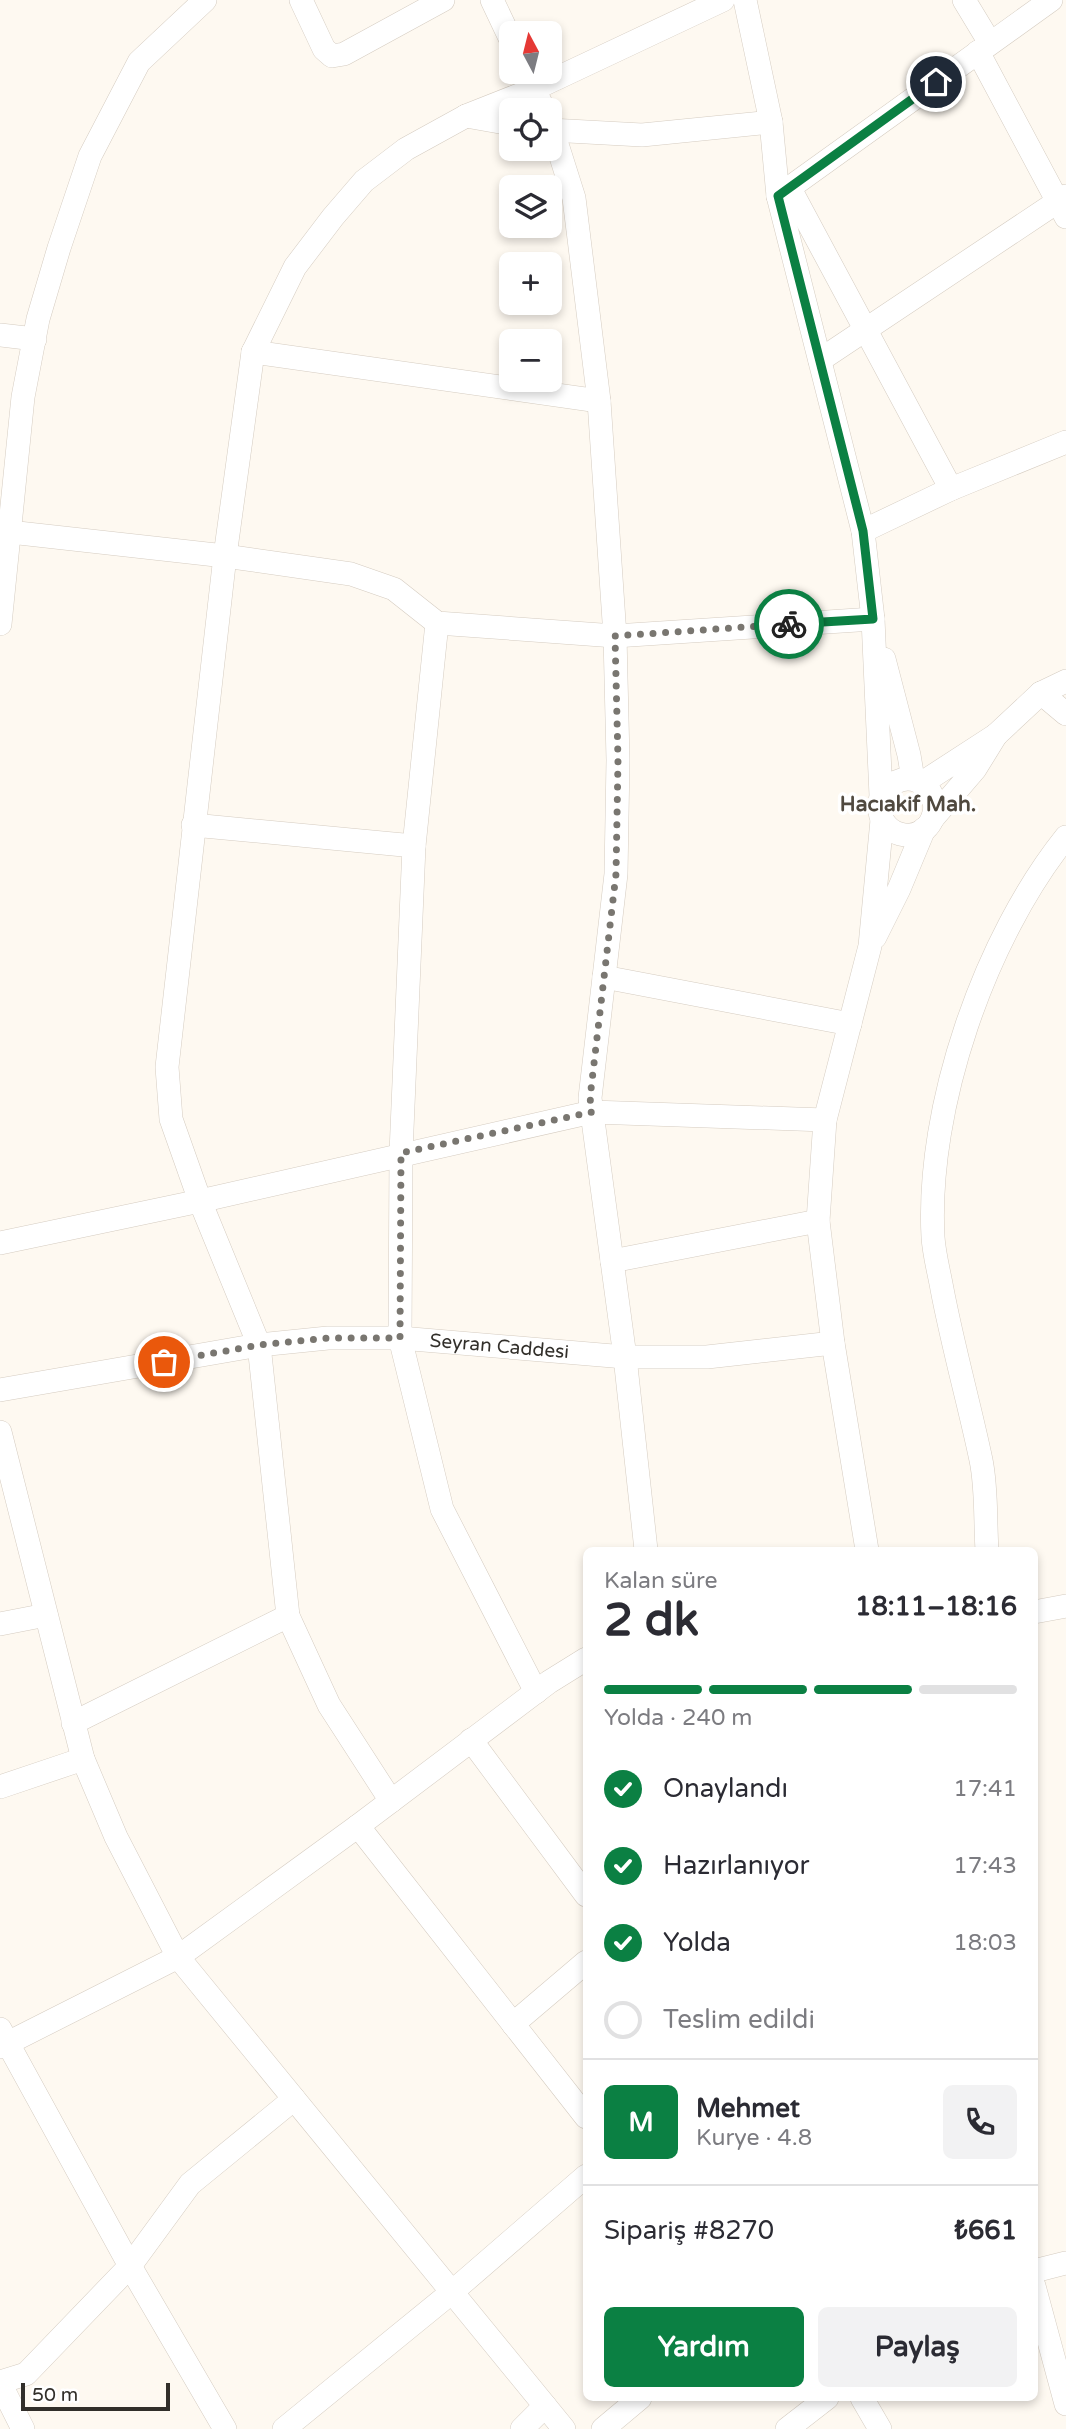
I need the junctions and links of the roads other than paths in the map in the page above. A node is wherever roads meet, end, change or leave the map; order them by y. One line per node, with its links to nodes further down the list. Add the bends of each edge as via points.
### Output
1 (205, 0): 22 (street, via 139,62 90,156)
2 (301, 0): 3 (street, via 324,49 332,56 344,54)
3 (443, 0)
4 (492, 0): 9 (street)
5 (723, 0): 11 (street)
6 (745, 0): 15 (street)
7 (964, 0): 10 (street)
8 (1051, 0): 10 (street)
9 (502, 21)
10 (984, 48): 18 (street); 19 (street)
11 (562, 67)
12 (523, 84): 13 (street)
13 (466, 116): 14 (street); 23 (street, via 405,149 364,181 295,267)
14 (499, 122)
15 (771, 122): 16 (street, via 642,135); 18 (street)
16 (562, 125)
17 (562, 161): 25 (street, via 574,198)
18 (783, 191): 20 (street); 24 (street)
19 (1063, 205): 20 (street)
20 (866, 330): 24 (street); 27 (street)
21 (0, 335): 22 (street)
22 (34, 339): 28 (street)
23 (253, 352): 25 (street); 30 (street)
24 (820, 360): 29 (street)
25 (599, 401): 34 (street)
26 (1066, 442): 27 (street)
27 (951, 489): 29 (street)
28 (5, 531): 30 (street); 33 (street)
29 (863, 531): 31 (street)
30 (225, 556): 32 (street, via 351,574 394,589); 43 (street)
31 (873, 619): 34 (street); 39 (street); 40 (street)
32 (438, 623): 34 (street); 45 (street)
33 (0, 625)
34 (615, 636): 47 (street, via 616,874)
35 (1066, 681): 36 (street)
36 (1041, 693): 37 (street); 38 (street)
37 (1066, 714)
38 (996, 735): 39 (street); 42 (street, via 975,769)
39 (917, 781): 40 (street, via 894,782); 42 (street, via 934,799)
40 (881, 796): 41 (street)
41 (882, 820): 42 (street, via 901,835 917,833); 46 (street)
42 (928, 823): 46 (street)
43 (193, 825): 45 (street); 52 (street, via 167,1067 171,1119)
44 (1066, 836): 64 (street, via 1024,898 976,997 946,1094 934,1165 933,1239 981,1464)
45 (414, 846): 51 (street)
46 (870, 946): 48 (street)
47 (604, 977): 48 (street); 49 (street)
48 (850, 1024): 50 (street)
49 (592, 1112): 50 (street); 51 (street); 55 (street)
50 (825, 1120): 53 (street)
51 (401, 1153): 52 (street); 56 (street)
52 (200, 1201): 54 (street); 58 (street)
53 (818, 1221): 55 (street); 57 (street)
54 (0, 1243)
55 (612, 1261): 59 (street)
56 (400, 1338): 58 (street, Seyran Caddesi, via 328,1338); 59 (street, Seyran Caddesi); 71 (street, via 442,1509)
57 (833, 1343): 59 (street, Seyran Caddesi, via 707,1357); 63 (street)
58 (259, 1345): 60 (street, Seyran Caddesi); 68 (street)
59 (625, 1357): 62 (street)
60 (0, 1390)
61 (0, 1432): 67 (street)
62 (646, 1547)
63 (867, 1547)
64 (986, 1547)
65 (1066, 1606): 66 (street)
66 (1038, 1611)
67 (46, 1615): 69 (street); 72 (street)
68 (288, 1616): 72 (street); 76 (street, via 329,1705)
69 (0, 1625)
70 (583, 1661): 71 (street)
71 (536, 1692): 73 (street)
72 (73, 1723): 74 (street)
73 (471, 1740): 76 (street); 78 (street)
74 (83, 1759): 75 (street); 79 (street, via 116,1837)
75 (0, 1787)
76 (391, 1801): 77 (street)
77 (358, 1826): 79 (street); 81 (street)
78 (583, 1891)
79 (178, 1957): 82 (street); 83 (street)
80 (583, 1965): 81 (street)
81 (513, 2024): 84 (street)
82 (3, 2040): 87 (street)
83 (294, 2099): 87 (street, via 190,2184); 89 (street)
84 (583, 2113)
85 (583, 2179): 89 (street)
86 (1066, 2263): 88 (street)
87 (130, 2266): 91 (street, via 26,2374); 98 (street)
88 (1038, 2270)
89 (452, 2292): 96 (street); 99 (street)
90 (1038, 2301): 95 (street)
91 (0, 2383): 97 (street)
92 (636, 2401): 102 (street)
93 (823, 2401): 103 (street)
94 (864, 2401): 104 (street)
95 (1066, 2404)
96 (545, 2406): 100 (street); 101 (street)
97 (23, 2429)
98 (225, 2429)
99 (284, 2429)
100 (522, 2429)
101 (564, 2429)
102 (603, 2429)
103 (787, 2429)
104 (880, 2429)

